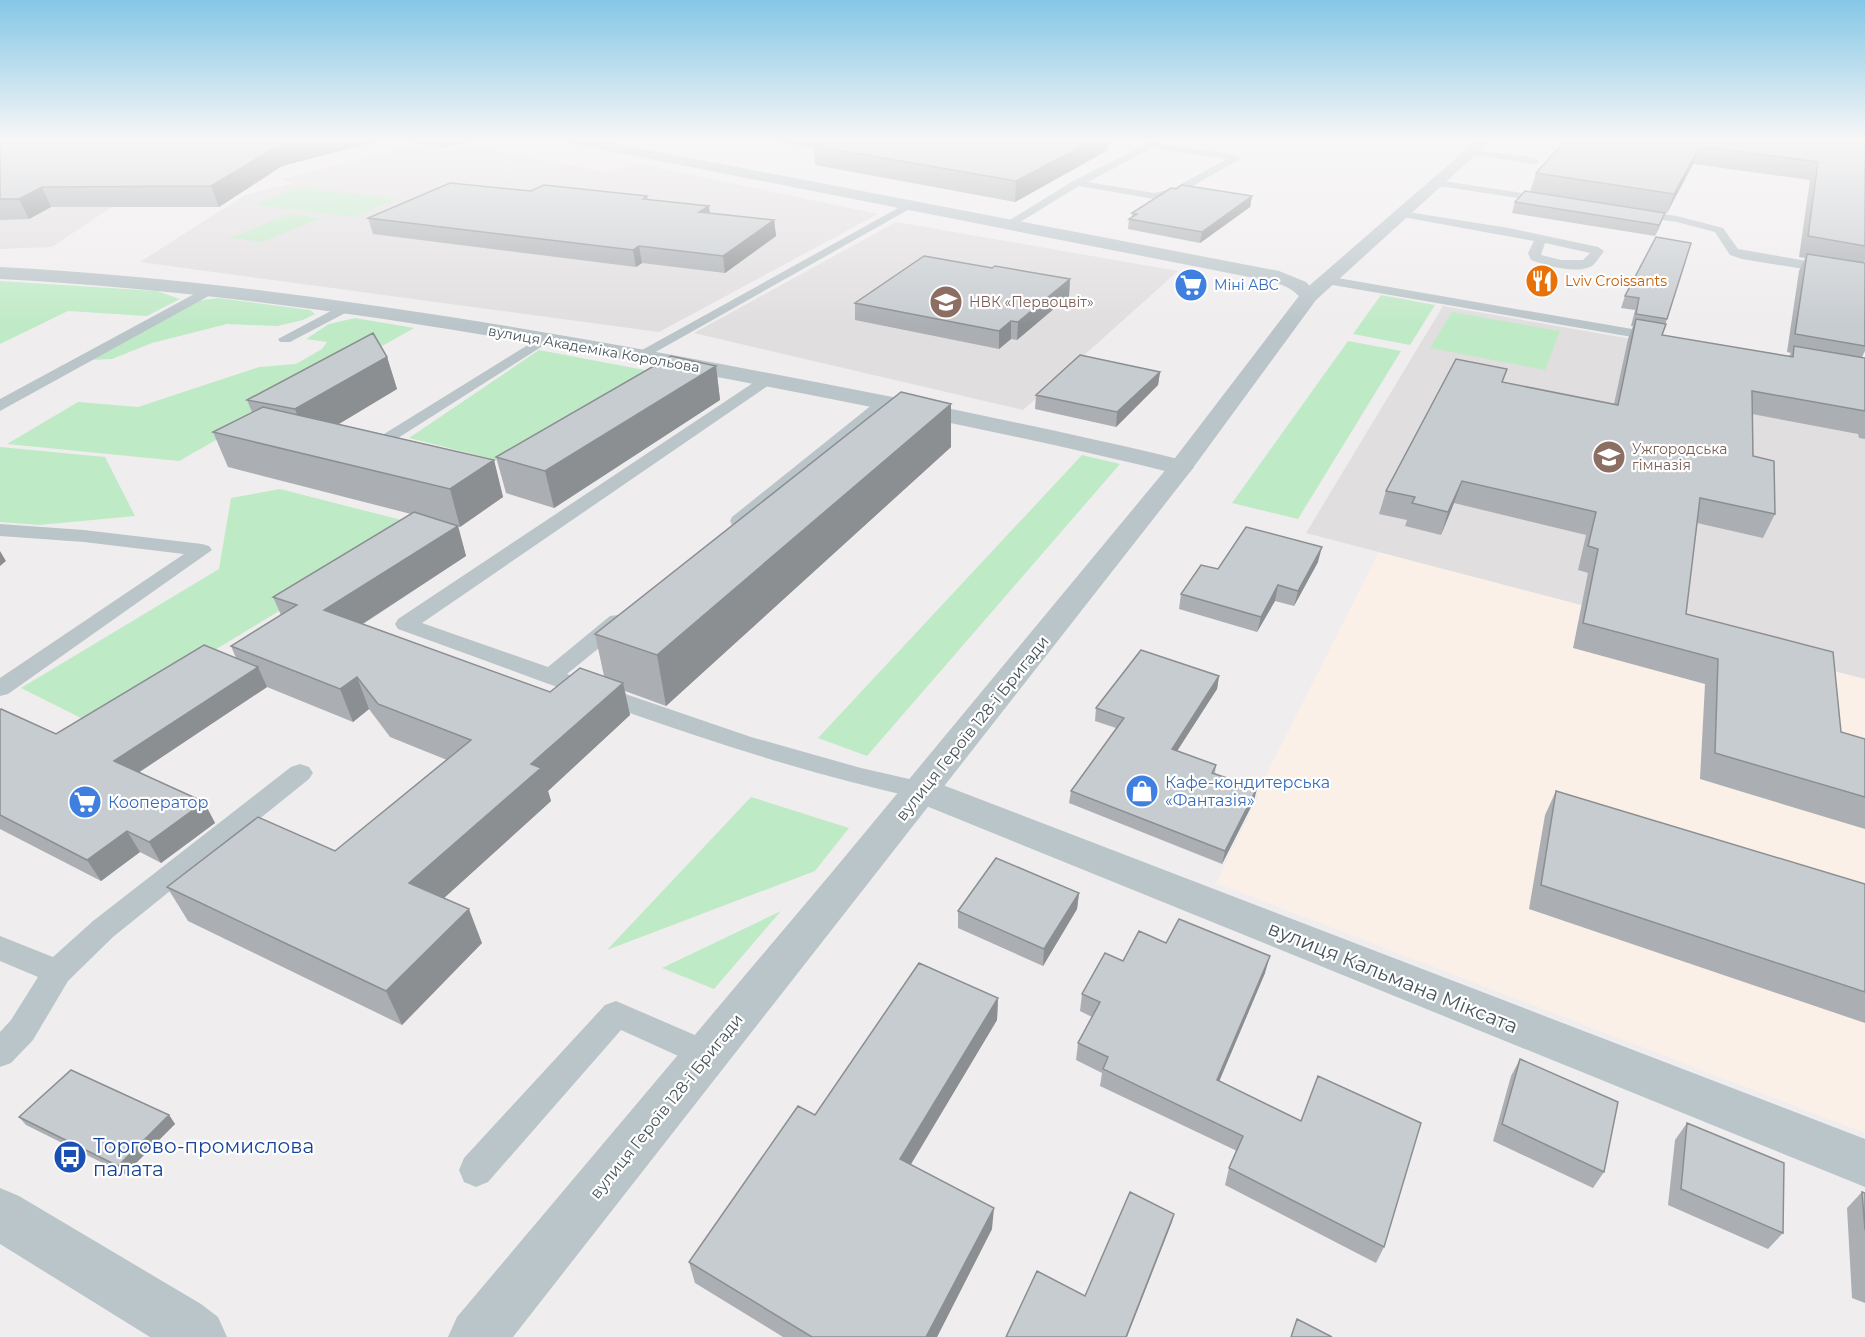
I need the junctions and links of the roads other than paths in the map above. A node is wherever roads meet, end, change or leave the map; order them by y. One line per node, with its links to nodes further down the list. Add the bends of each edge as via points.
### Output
1 (890, 201): 6 (street)
2 (1047, 201): 9 (lane)
3 (1415, 201): 8 (street, вулиця Героїв 128-ї Бригади)
4 (1558, 201): 5 (lane)
5 (1562, 202)
6 (909, 205): 9 (street); 20 (lane)
7 (1619, 210): 12 (lane, via 1719,230 1734,252 1746,256)
8 (1401, 214): 10 (lane); 14 (street, вулиця Героїв 128-ї Бригади)
9 (1008, 225): 13 (street)
10 (1541, 239)
11 (0, 273): 15 (street, вулиця Академіка Корольова)
12 (1865, 275)
13 (1279, 277): 14 (street); 14 (street, via 1299,286)
14 (1322, 284): 19 (lane); 25 (street, вулиця Героїв 128-ї Бригади)
15 (211, 289): 16 (street, вулиця Академіка Корольова); 23 (lane)
16 (344, 308): 17 (lane); 18 (street, вулиця Академіка Корольова)
17 (285, 339)
18 (544, 339): 20 (street, вулиця Академіка Корольова); 24 (lane)
19 (1671, 340)
20 (640, 355): 21 (street, вулиця Академіка Корольова)
21 (767, 380): 22 (street, вулиця Академіка Корольова); 29 (lane, via 406,624)
22 (884, 403): 25 (street, вулиця Академіка Корольова); 27 (lane)
23 (0, 406)
24 (392, 434)
25 (1181, 467): 32 (street, вулиця Героїв 128-ї Бригади)
26 (0, 530): 30 (lane, via 202,550)
27 (724, 534)
28 (633, 609): 29 (lane)
29 (551, 676): 32 (lane, via 742,743)
30 (0, 689)
31 (300, 773): 34 (lane, via 103,929)
32 (922, 790): 36 (street, вулиця Героїв 128-ї Бригади); 37 (street, вулиця Кальмана Міксата)
33 (0, 948): 34 (lane)
34 (57, 972): 35 (lane, via 22,1030)
35 (0, 1053)
36 (707, 1055): 38 (lane, via 616,1014); 41 (street, вулиця Героїв 128-ї Бригади)
37 (1865, 1163)
38 (476, 1170)
39 (0, 1214): 40 (street)
40 (198, 1337)
41 (477, 1337)

